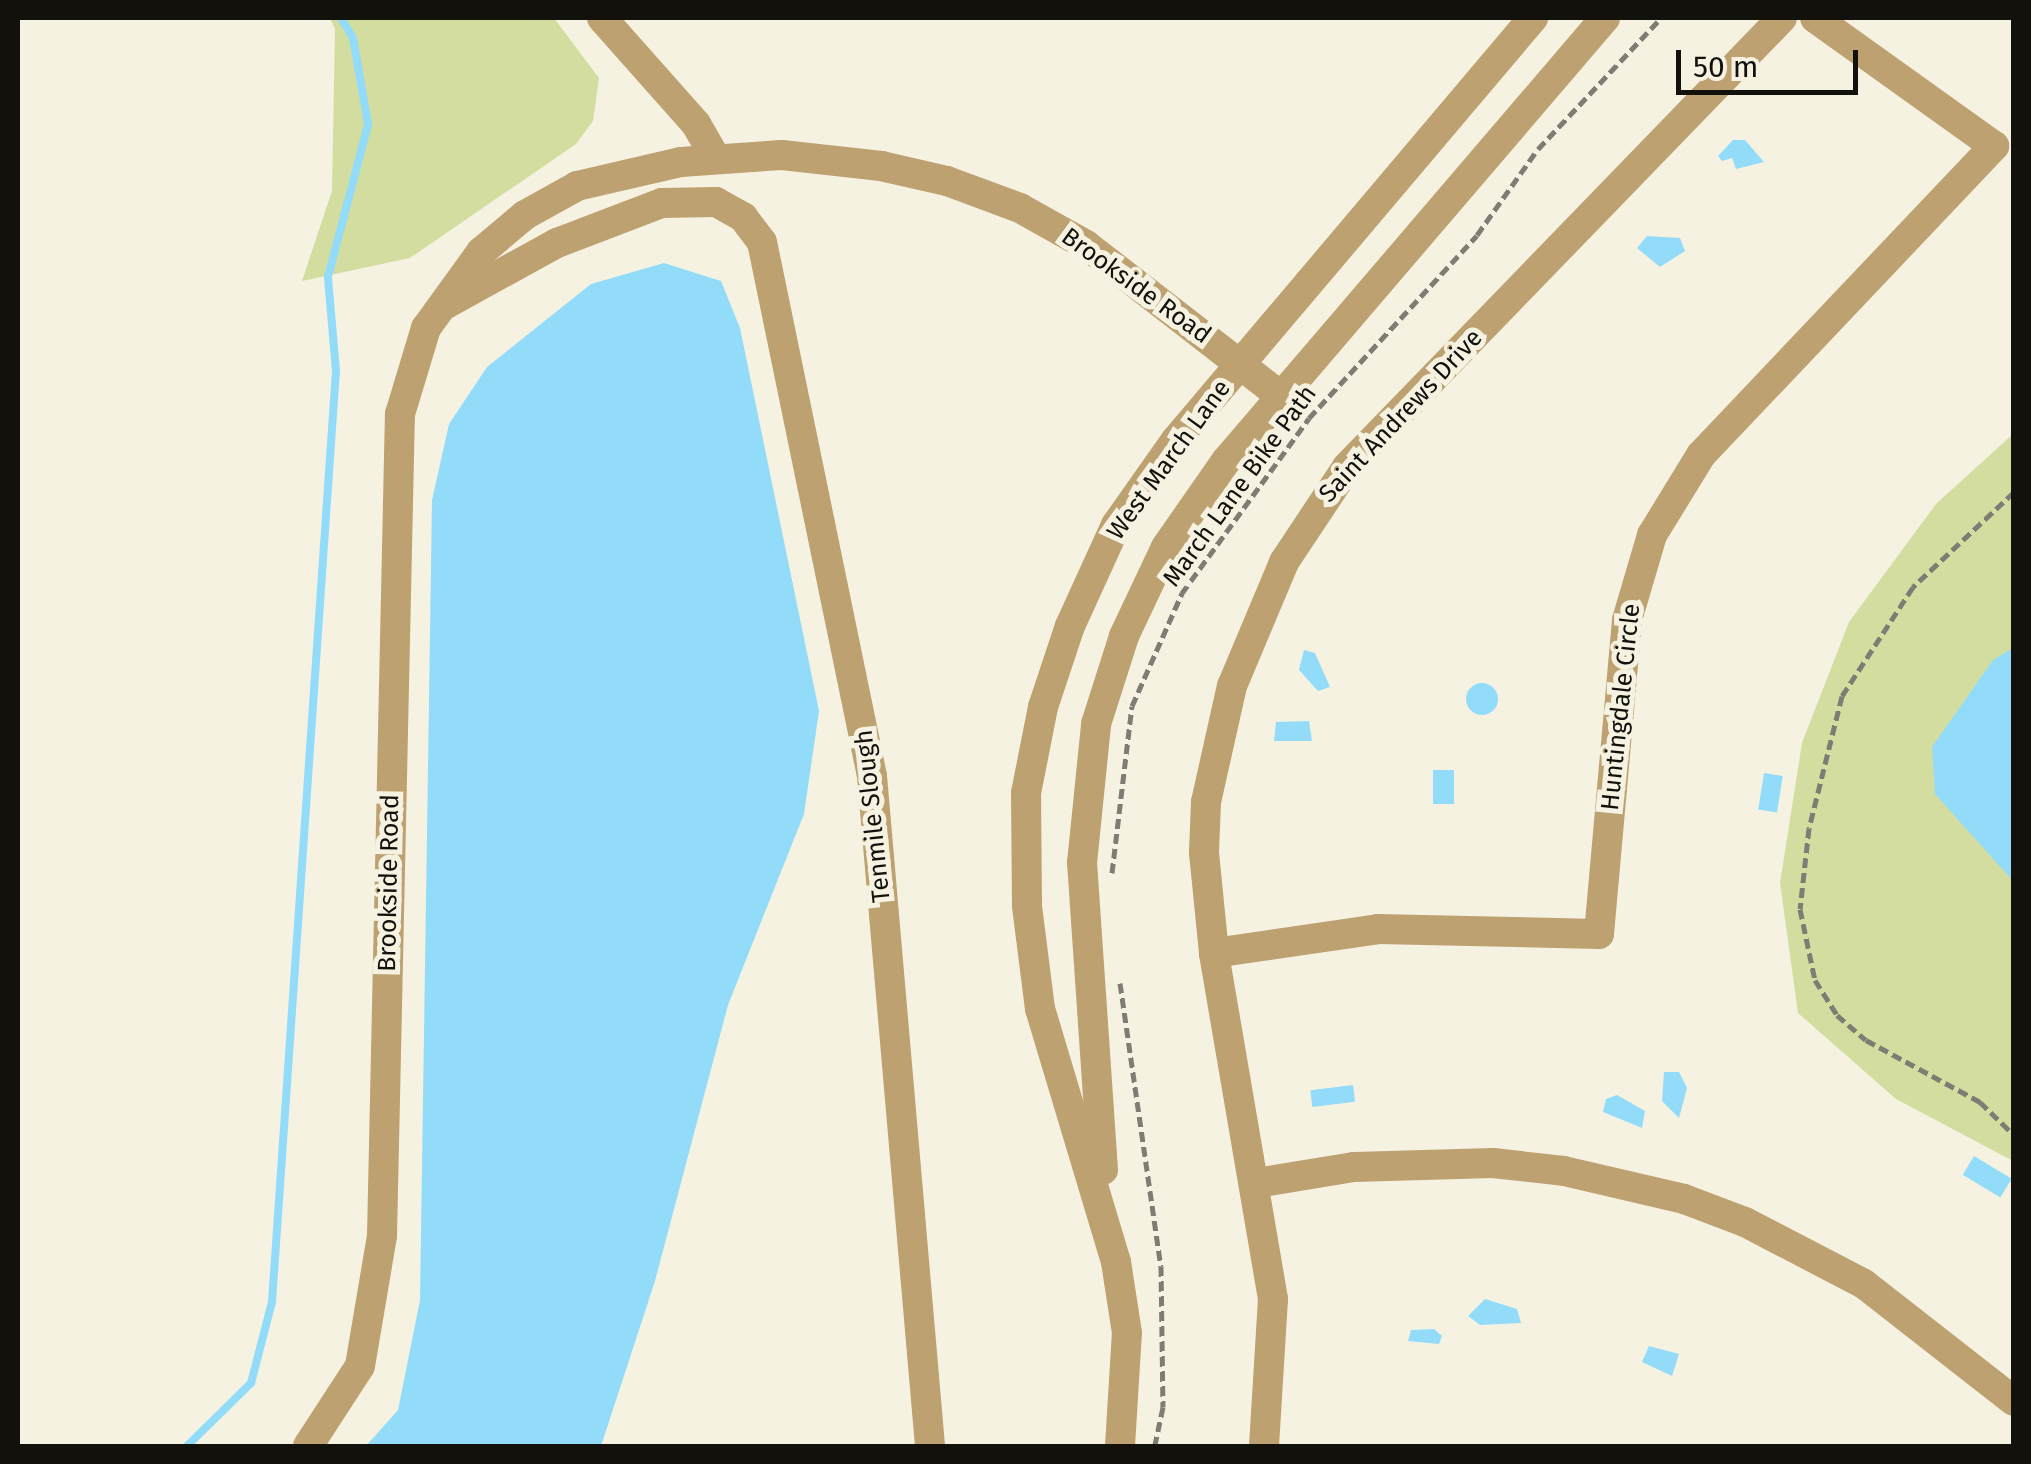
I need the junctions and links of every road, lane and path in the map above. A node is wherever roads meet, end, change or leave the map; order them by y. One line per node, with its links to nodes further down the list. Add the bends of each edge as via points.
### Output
1 (602, 18): 7 (street, via 696,124)
2 (1532, 18): 9 (street, West March Lane)
3 (1605, 18): 10 (street, West March Lane)
4 (1661, 18): 12 (path, March Lane Bike Path, via 1538,150 1477,235 1310,418 1182,594 1132,706)
5 (1782, 18): 13 (street, Saint Andrews Drive, via 1348,467 1315,510 1260,614 1217,739 1204,852)
6 (1815, 18): 13 (street, Huntingdale Circle, via 1994,146 1701,456 1652,535 1627,620 1599,934 1378,930)
7 (716, 158): 8 (street, Brookside Road, via 577,186 525,215 482,252); 9 (street, Brookside Road, via 820,156 881,166 1020,208 1086,245)
8 (437, 309): 19 (street, Brookside Road, via 409,372 398,450 382,1236 360,1366); 20 (street, Tenmile Slough, via 557,243 646,208 696,200 730,208 762,242 872,776)
9 (1239, 363): 10 (street, Brookside Road); 17 (street, West March Lane, via 1116,525 1070,626 1026,793 1027,906 1040,1009)
10 (1281, 396): 17 (street, West March Lane, via 1166,547 1124,636 1096,724 1082,863)
11 (2014, 492): 15 (path, via 1913,587 1842,696 1810,828 1800,908 1815,980 1837,1015 1866,1040 1980,1102)
12 (1113, 886)
13 (1214, 953): 16 (street, Saint Andrews Drive)
14 (1119, 972): 22 (path, via 1160,1266 1163,1407)
15 (2014, 1134)
16 (1256, 1183): 18 (street, via 1354,1167 1460,1162 1564,1170 1656,1192 1745,1222 1864,1284); 23 (street, Saint Andrews Drive, via 1272,1299)
17 (1108, 1228): 21 (street, West March Lane, via 1126,1333)
18 (2014, 1401)
19 (308, 1446)
20 (930, 1446)
21 (1120, 1446)
22 (1155, 1446)
23 (1264, 1446)

